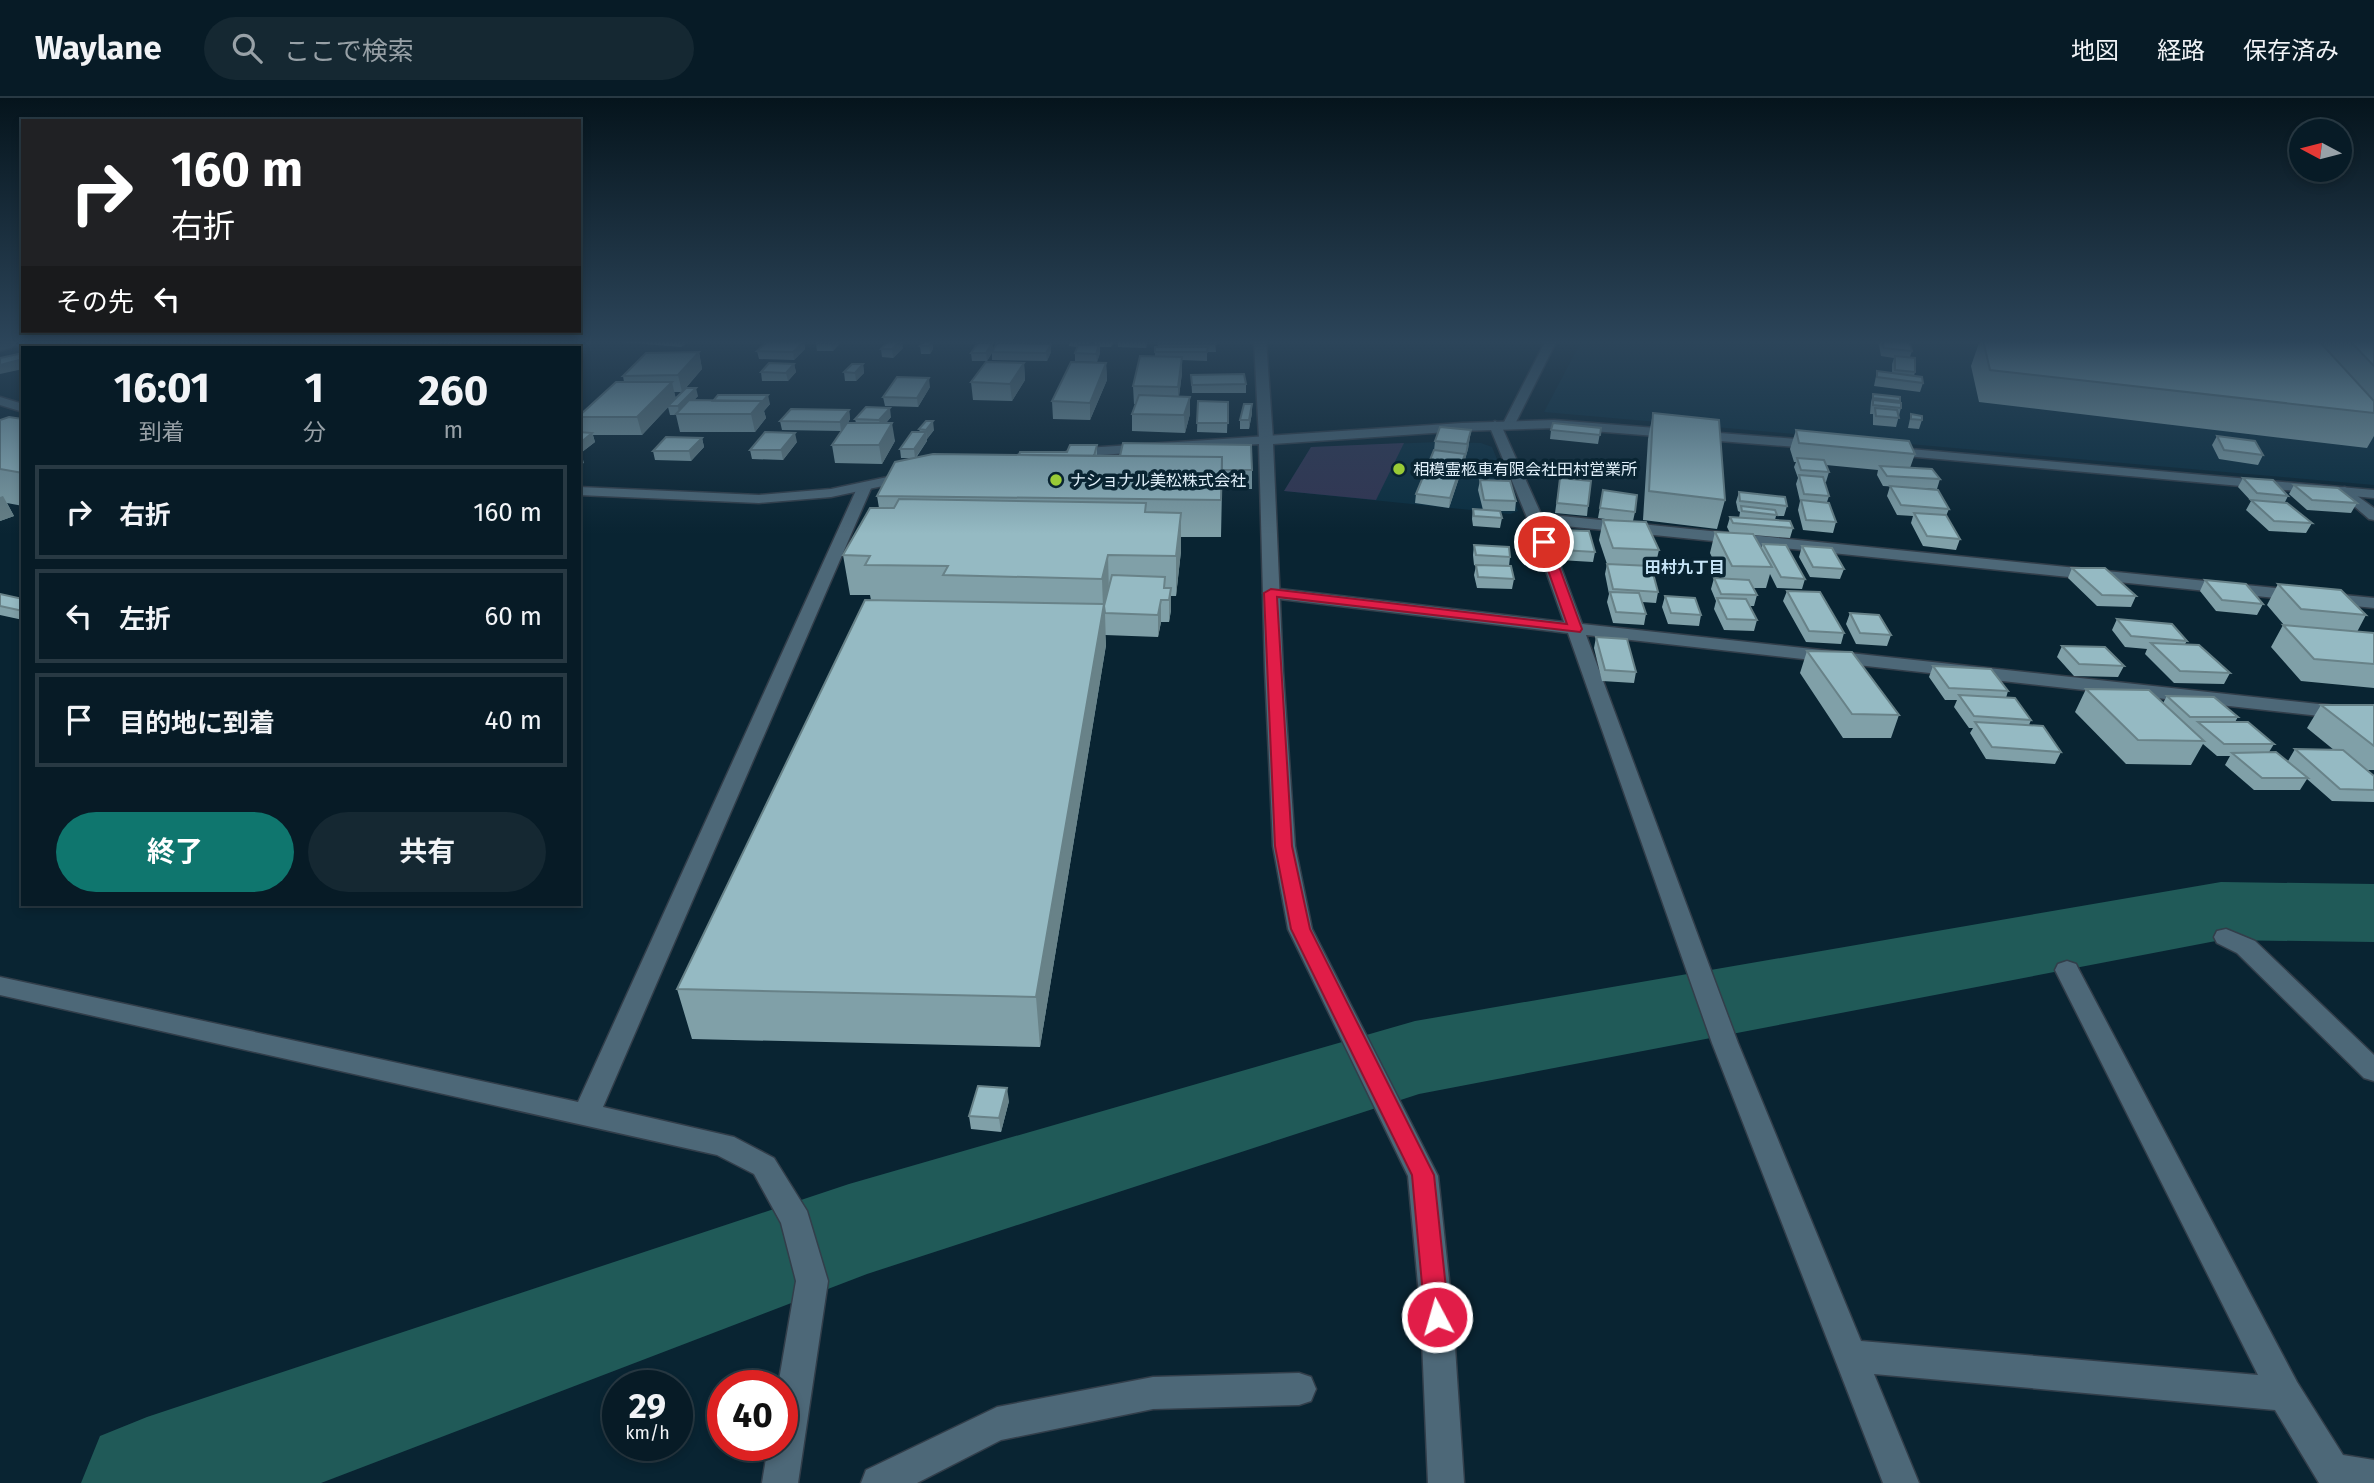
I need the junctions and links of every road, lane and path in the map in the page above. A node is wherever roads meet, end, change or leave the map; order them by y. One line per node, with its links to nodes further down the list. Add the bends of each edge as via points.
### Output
1 (1264, 405): 4 (street)
2 (1514, 405): 3 (street)
3 (1502, 425): 4 (street); 5 (street, via 1554,424); 14 (street)
4 (1266, 439): 7 (street); 15 (street)
5 (1835, 446)
6 (1875, 450): 11 (street)
7 (1052, 455)
8 (925, 474): 9 (street)
9 (865, 486): 10 (street, via 759,499); 23 (street)
10 (581, 491)
11 (2345, 491): 12 (street); 13 (street)
12 (2374, 494)
13 (2374, 516)
14 (1535, 518): 16 (street); 17 (street)
15 (1271, 593): 17 (street); 30 (street, via 1284,846 1300,929 1423,1175)
16 (2374, 603)
17 (1576, 629): 18 (street); 24 (street, via 1716,1017)
18 (2374, 716)
19 (2226, 937): 22 (street, via 2246,947)
20 (2067, 970): 26 (street)
21 (0, 986): 23 (street)
22 (2374, 1071)
23 (586, 1115): 28 (street, via 724,1145 764,1166 796,1220 812,1282)
24 (1851, 1356): 26 (street); 31 (street)
25 (1299, 1389): 29 (street, via 1153,1393 997,1424)
26 (2285, 1394): 27 (street, via 2333,1472)
27 (2374, 1478)
28 (780, 1483)
29 (879, 1483)
30 (1446, 1483)
31 (1901, 1483)

